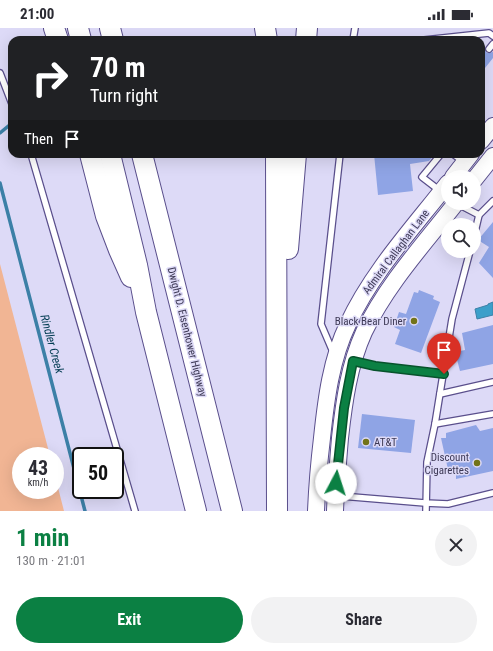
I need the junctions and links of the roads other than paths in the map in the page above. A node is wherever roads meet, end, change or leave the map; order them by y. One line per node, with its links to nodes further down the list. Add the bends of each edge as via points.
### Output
1 (461, 36): 2 (lane, via 489,33)
2 (493, 36)
3 (0, 72): 4 (lane)
4 (8, 93)
5 (493, 126): 6 (main road)
6 (485, 136)
7 (493, 156): 18 (main road)
8 (32, 158): 40 (lane)
9 (91, 158): 27 (highway, via 106,216)
10 (111, 158): 27 (highway)
11 (143, 158): 42 (highway, Dwight D. Eisenhower Highway)
12 (276, 158): 30 (highway)
13 (296, 158): 30 (highway)
14 (340, 158): 28 (lane, via 321,324)
15 (438, 158): 19 (lane, via 422,177)
16 (462, 158): 17 (main road)
17 (456, 170)
18 (481, 171)
19 (441, 188)
20 (441, 197): 28 (main road, Admiral Callaghan Lane, via 367,289 347,325)
21 (493, 201): 24 (lane)
22 (451, 210): 29 (main road, Admiral Callaghan Lane, via 382,299 364,332)
23 (470, 210): 24 (lane)
24 (480, 215): 25 (lane)
25 (479, 218)
26 (468, 258): 31 (lane, via 452,319)
27 (146, 312): 41 (highway)
28 (335, 356): 37 (main road, Admiral Callaghan Lane, via 324,416)
29 (353, 361): 31 (lane); 38 (main road, Admiral Callaghan Lane, via 344,411)
30 (277, 368): 43 (highway)
31 (444, 374): 33 (lane)
32 (493, 382): 33 (lane)
33 (440, 394): 35 (lane)
34 (493, 414): 35 (lane)
35 (435, 424): 39 (lane, via 427,462)
36 (493, 493): 39 (lane, via 448,504)
37 (317, 494): 38 (lane); 44 (main road, Admiral Callaghan Lane)
38 (335, 503): 39 (lane)
39 (425, 503): 45 (lane)
40 (135, 511)
41 (196, 511)
42 (232, 511)
43 (276, 511)
44 (316, 511)
45 (426, 511)

